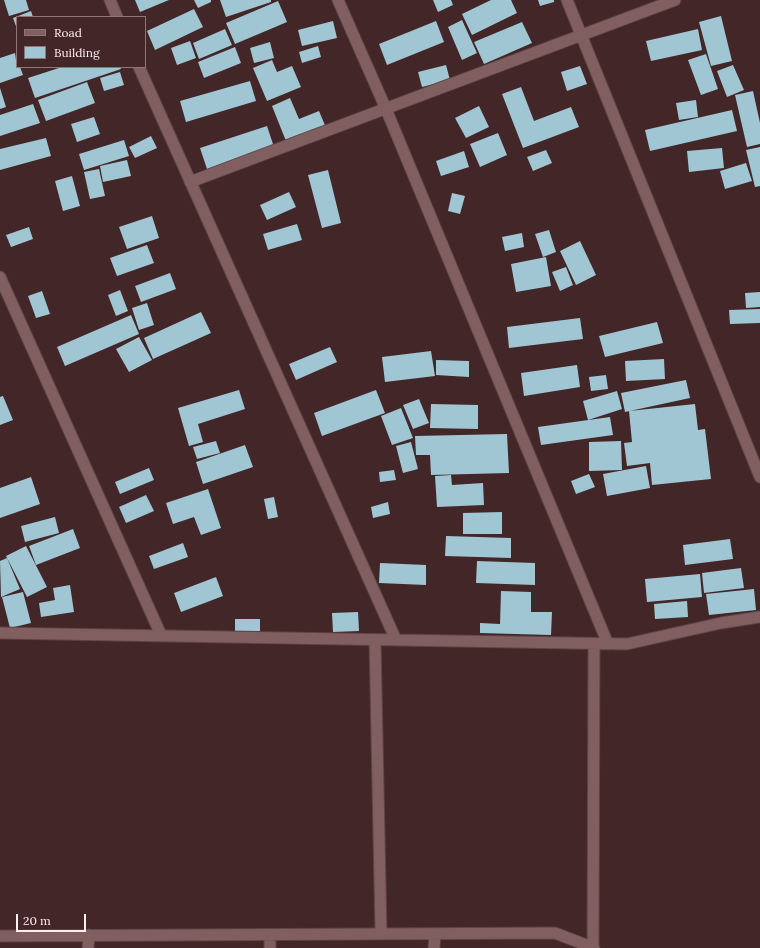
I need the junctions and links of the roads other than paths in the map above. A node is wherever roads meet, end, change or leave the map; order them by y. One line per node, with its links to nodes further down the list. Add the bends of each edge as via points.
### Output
1 (110, 0): 5 (street)
2 (338, 0): 8 (street)
3 (567, 0): 6 (street)
4 (675, 0): 6 (street)
5 (117, 16)
6 (582, 35): 8 (street); 11 (street)
7 (139, 68): 9 (street)
8 (386, 109): 9 (street); 18 (street)
9 (190, 182): 16 (street)
10 (0, 277): 14 (street)
11 (760, 477)
12 (760, 617): 18 (street, via 627,644)
13 (0, 633): 14 (street)
14 (161, 635): 15 (street)
15 (375, 640): 16 (street); 19 (street)
16 (396, 640): 17 (street)
17 (594, 644): 18 (street); 27 (street)
18 (608, 644)
19 (381, 933): 20 (street); 21 (street)
20 (270, 934): 22 (street); 25 (street)
21 (435, 934): 26 (street); 27 (street, via 555,933)
22 (88, 935): 23 (street); 24 (street)
23 (0, 936)
24 (88, 948)
25 (270, 948)
26 (434, 948)
27 (594, 948)

